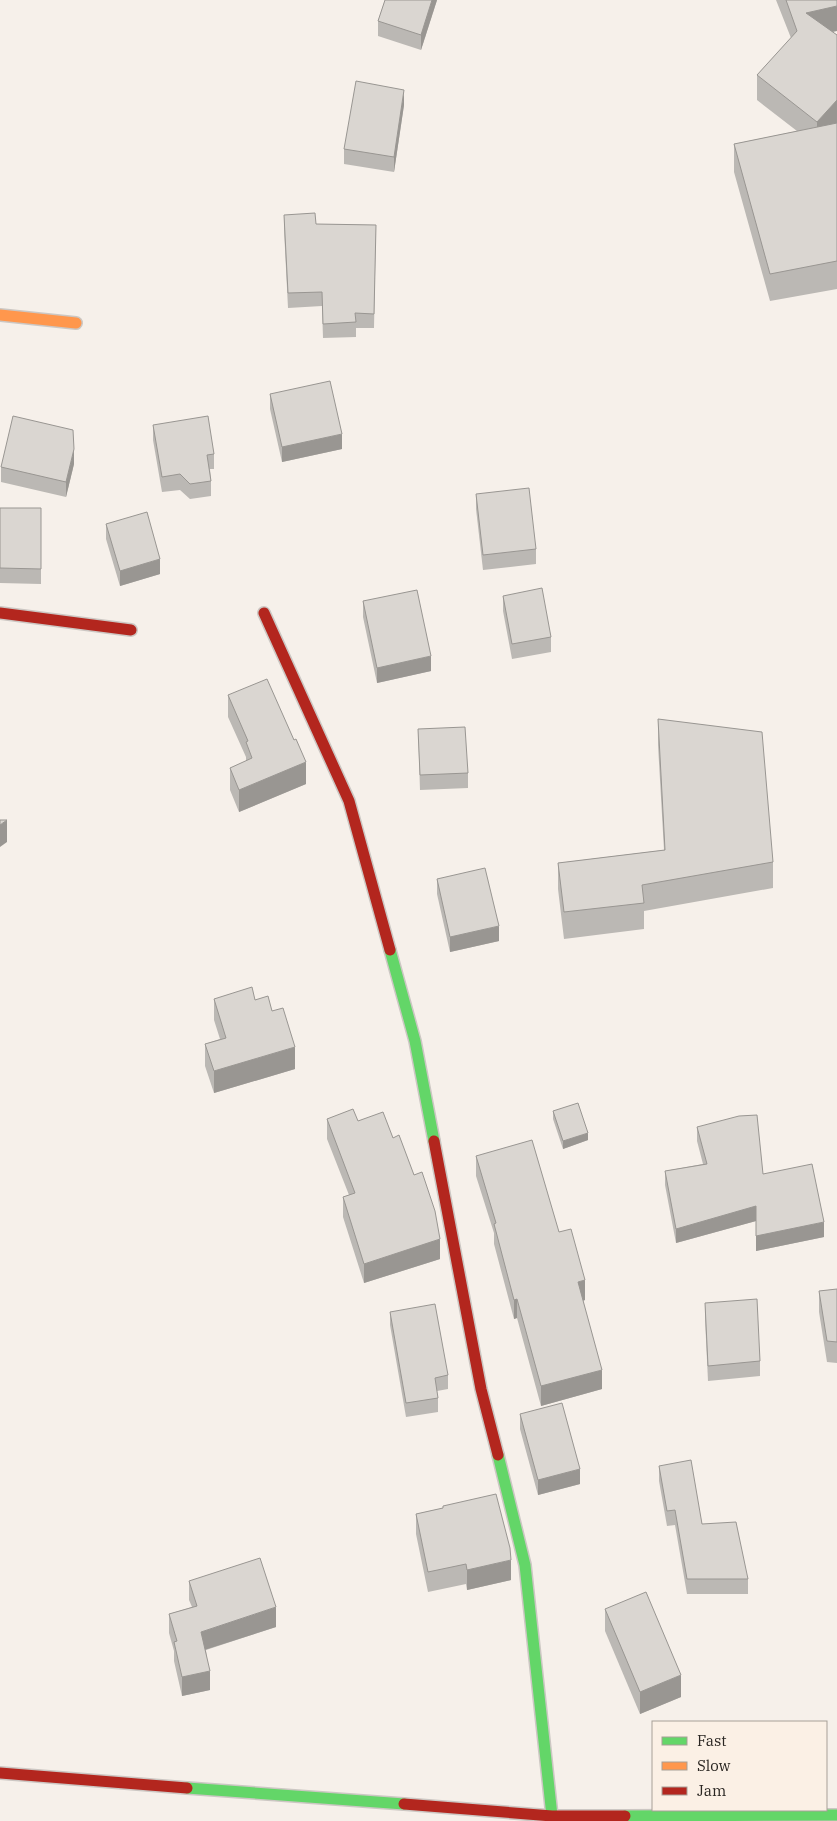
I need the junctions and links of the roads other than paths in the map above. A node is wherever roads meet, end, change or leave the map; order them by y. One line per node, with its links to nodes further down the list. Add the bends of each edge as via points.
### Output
1 (0, 315): 2 (street)
2 (76, 323)
3 (0, 613): 5 (street)
4 (264, 613): 8 (street, via 349,800 415,1041 481,1389 525,1565)
5 (131, 630)
6 (0, 1773): 8 (street)
7 (837, 1815): 8 (street)
8 (552, 1816)

